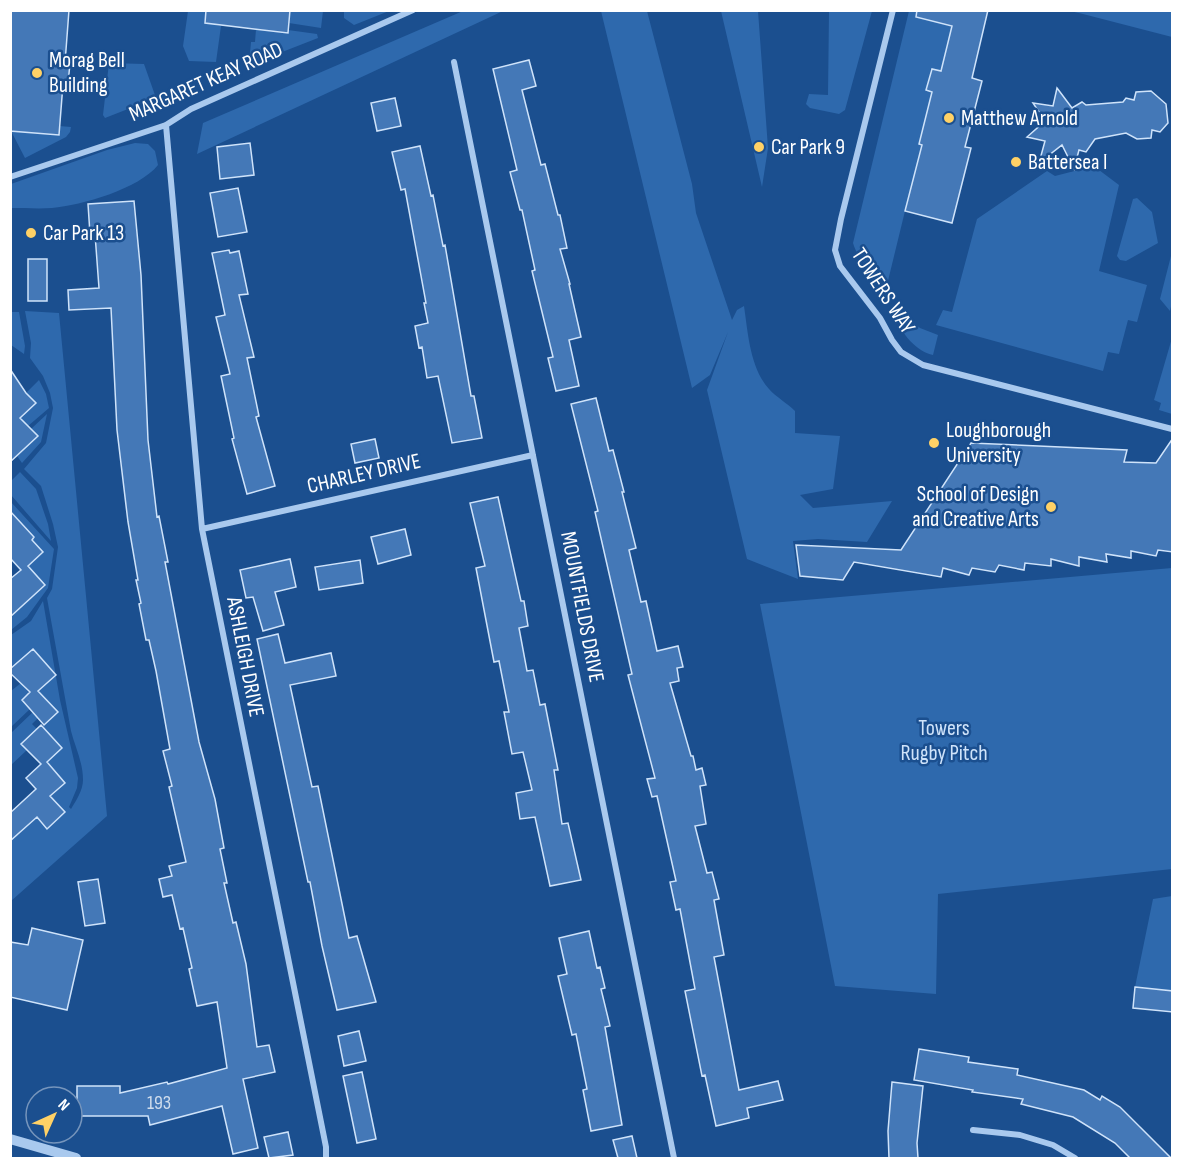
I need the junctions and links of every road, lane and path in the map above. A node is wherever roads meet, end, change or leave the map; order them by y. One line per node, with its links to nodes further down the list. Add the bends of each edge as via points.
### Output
1 (413, 10): 4 (street, MARGARET KEAY ROAD, via 191,109)
2 (893, 10): 6 (street, TOWERS WAY, via 841,219 835,250 840,266 901,352 923,365)
3 (454, 62): 7 (street, MOUNTFIELDS DRIVE)
4 (166, 124): 5 (street, MARGARET KEAY ROAD); 8 (street, ASHLEIGH DRIVE)
5 (10, 177)
6 (1173, 429)
7 (533, 455): 8 (street, CHARLEY DRIVE); 13 (street, MOUNTFIELDS DRIVE)
8 (202, 529): 12 (street, ASHLEIGH DRIVE)
9 (973, 1130): 14 (street, via 1020,1135 1053,1145)
10 (10, 1139): 11 (street)
11 (76, 1158)
12 (326, 1158)
13 (674, 1158)
14 (1075, 1158)

